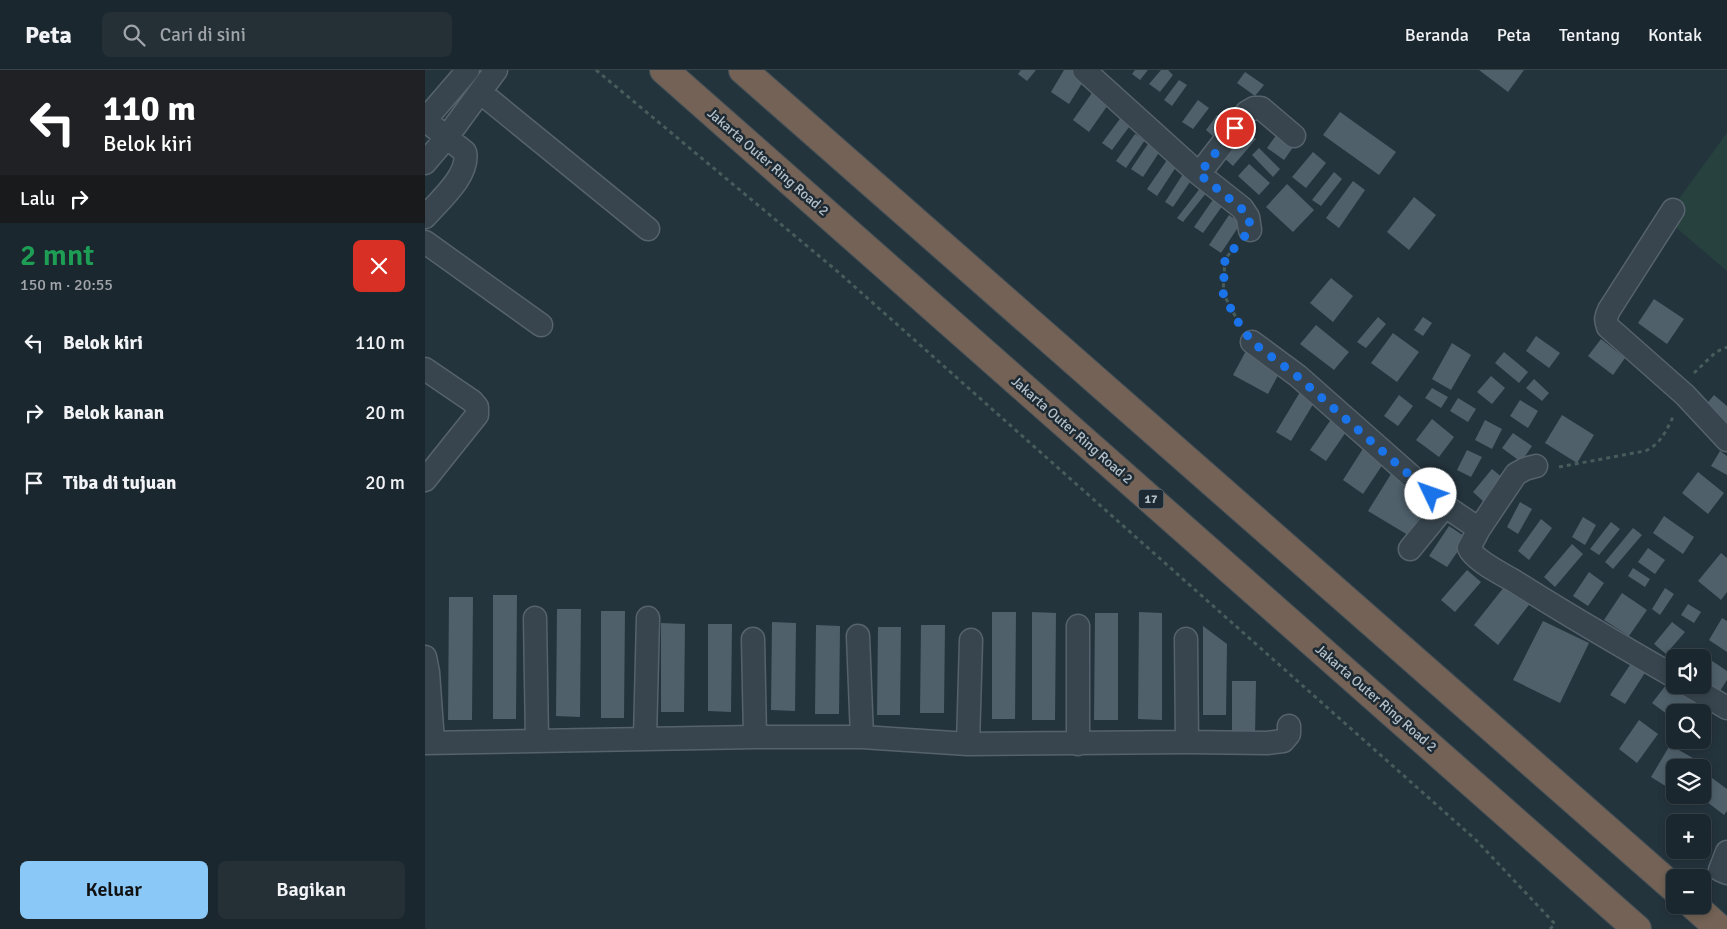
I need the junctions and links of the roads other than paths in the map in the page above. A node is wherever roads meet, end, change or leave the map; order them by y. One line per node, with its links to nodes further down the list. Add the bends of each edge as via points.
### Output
1 (468, 70): 7 (street)
2 (496, 70): 6 (street)
3 (664, 70): 50 (highway, Jakarta Outer Ring Road 2 / 17)
4 (743, 70): 48 (highway)
5 (1084, 70): 11 (street)
6 (480, 92): 9 (street); 14 (street)
7 (425, 120): 9 (street)
8 (1294, 136): 11 (street, via 1261,108 1254,108 1247,112)
9 (447, 137): 10 (street); 13 (street, via 465,152 465,163 461,174)
10 (425, 163)
11 (1199, 174): 15 (street, via 1241,208 1249,217)
12 (1673, 210): 20 (street, via 1606,315 1606,322 1685,395)
13 (425, 217)
14 (648, 229)
15 (1250, 230)
16 (425, 242): 17 (street)
17 (541, 325)
18 (1252, 342): 23 (street, via 1297,376)
19 (425, 370): 22 (street, via 477,407 477,415)
20 (1727, 440)
21 (1536, 466): 24 (street, via 1516,474)
22 (425, 480)
23 (1445, 506): 24 (street); 25 (street)
24 (1479, 529): 34 (street, via 1469,548 1475,556)
25 (1410, 548)
26 (535, 618): 41 (street)
27 (648, 618): 40 (street)
28 (1077, 626): 45 (street)
29 (858, 636): 39 (street)
30 (1186, 638): 43 (street)
31 (753, 639): 38 (street)
32 (971, 640): 44 (street)
33 (425, 657): 42 (street)
34 (1666, 672)
35 (1703, 694): 36 (street)
36 (1727, 708)
37 (1289, 726): 43 (street, via 1287,738 1278,743)
38 (755, 737): 39 (street); 40 (street)
39 (862, 737): 44 (street)
40 (645, 738): 41 (street)
41 (537, 740): 42 (street)
42 (429, 742)
43 (1187, 742): 45 (street)
44 (967, 744): 45 (street)
45 (1078, 744)
46 (1727, 852): 47 (street, via 1721,870)
47 (1727, 873)
48 (1666, 881)
49 (1703, 914): 51 (highway)
50 (1637, 929)
51 (1720, 929)

